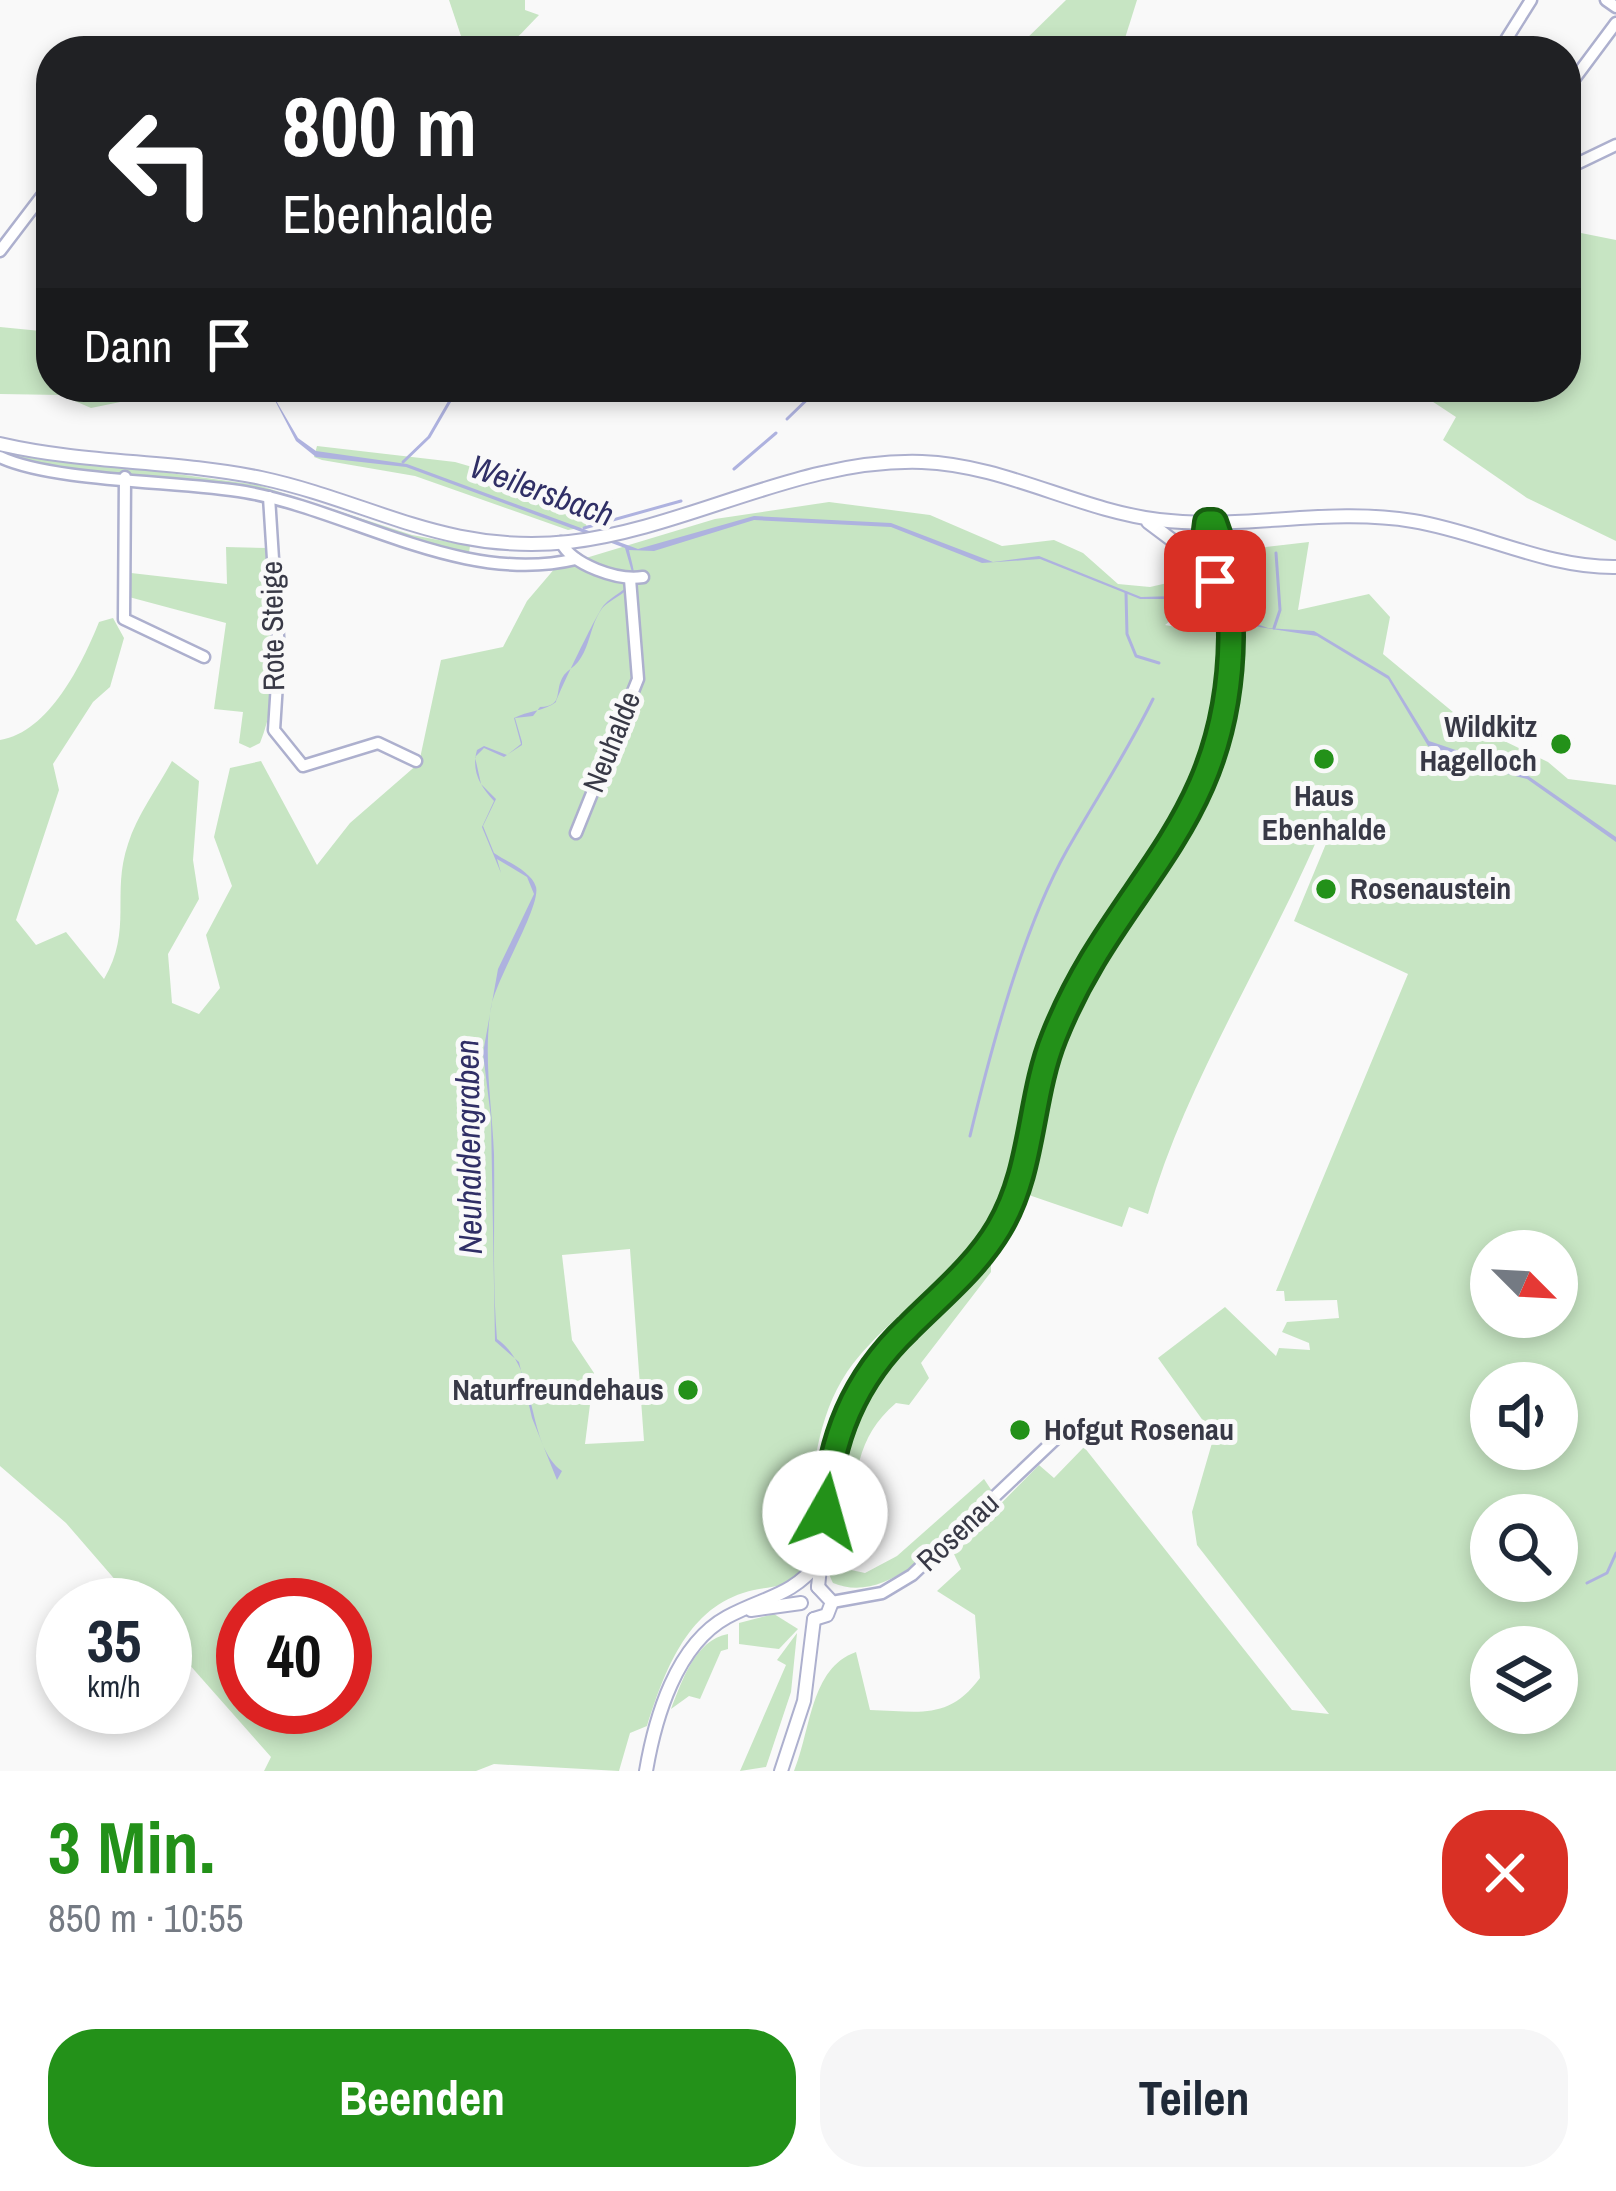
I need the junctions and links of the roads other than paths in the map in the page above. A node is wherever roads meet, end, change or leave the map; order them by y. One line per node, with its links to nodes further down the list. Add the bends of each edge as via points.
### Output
1 (1531, 0): 5 (street)
2 (1606, 0): 3 (street)
3 (1616, 8)
4 (1616, 23): 6 (street)
5 (1508, 36)
6 (1581, 71)
7 (1616, 145): 8 (street)
8 (1581, 162)
9 (36, 204): 10 (street)
10 (0, 251)
11 (0, 444): 18 (street, via 259,478 449,537)
12 (0, 457): 13 (street)
13 (124, 477): 14 (street); 24 (street, via 124,619)
14 (269, 497): 20 (street, via 430,548 504,561); 25 (street, Rote Steige, via 274,730 303,766 378,743)
15 (1137, 517): 17 (street); 18 (street, via 994,473 908,462 833,471); 21 (street)
16 (1245, 521): 17 (street); 19 (street); 22 (street, via 1400,519)
17 (1211, 522): 19 (street); 21 (street, via 1202,542)
18 (564, 542): 20 (street)
19 (1226, 555): 23 (street)
20 (576, 560): 26 (street, Neuhalde, via 636,578 638,679)
21 (1206, 566): 23 (street)
22 (1616, 567)
23 (1231, 633): 28 (street, via 1223,722 1195,804 1060,1022 1021,1178 999,1228 884,1353 850,1402 830,1462)
24 (204, 657)
25 (416, 761)
26 (576, 833)
27 (1066, 1429): 31 (street, Rosenau, via 912,1575 882,1593)
28 (821, 1560): 29 (street); 32 (street, via 796,1589)
29 (818, 1587): 30 (street); 31 (street)
30 (801, 1603): 32 (street); 33 (street)
31 (832, 1603): 33 (street)
32 (744, 1611): 34 (street, via 710,1629 684,1660)
33 (814, 1618): 35 (street, via 804,1700)
34 (646, 1771)
35 (781, 1771)

